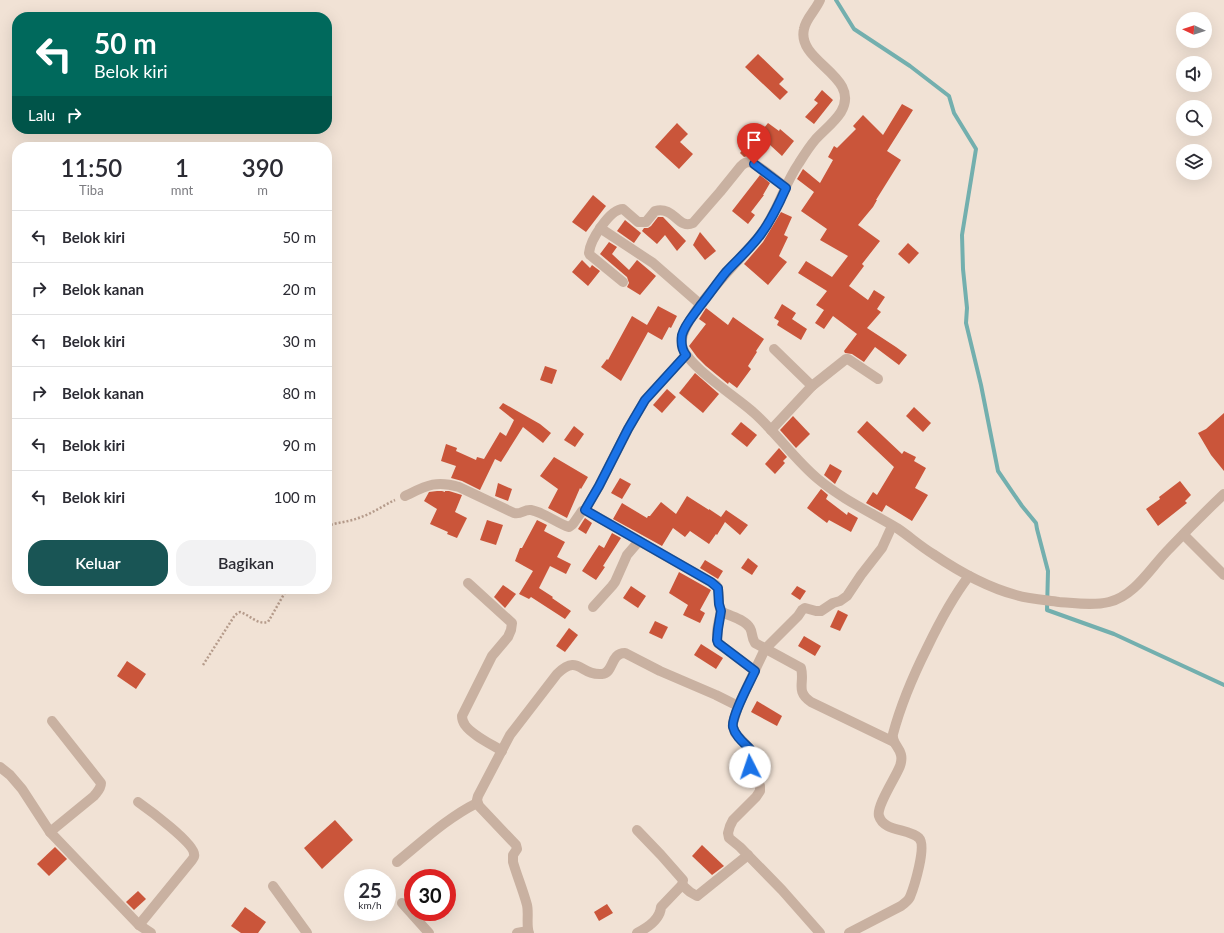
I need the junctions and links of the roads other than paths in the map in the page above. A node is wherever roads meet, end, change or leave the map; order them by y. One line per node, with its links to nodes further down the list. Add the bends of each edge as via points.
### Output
1 (820, 0): 2 (street, via 804,29 804,39 812,54 842,87 846,99 837,118 799,162)
2 (786, 188): 3 (street, via 749,162 741,166 693,223 684,224 663,210 655,211 646,222 641,222 622,209 614,212); 5 (street, via 761,235)
3 (600, 228): 4 (street, via 589,253); 5 (street, via 653,263)
4 (623, 282)
5 (701, 305): 7 (street, via 682,336 682,348)
6 (774, 349): 9 (street)
7 (686, 355): 10 (street); 13 (street, via 645,400)
8 (878, 379): 9 (street, via 846,359)
9 (812, 386): 10 (street)
10 (771, 430): 14 (street, via 824,484)
11 (1224, 494): 15 (street)
12 (405, 496): 13 (street, via 433,484 450,485 514,513 533,510 568,527)
13 (585, 510): 16 (street)
14 (892, 526): 18 (street); 22 (street, via 882,548 847,596 821,611 805,608)
15 (1184, 535): 17 (street); 18 (street, via 1135,586 1124,596 1111,602 1077,604 1016,595)
16 (640, 541): 20 (street, via 627,555 615,582); 21 (street, via 716,585 719,590)
17 (1224, 575)
18 (969, 576): 26 (street, via 958,590 917,669 896,724 892,738)
19 (468, 583): 27 (street, via 512,623 508,637 492,656 462,716 464,725)
20 (593, 607)
21 (721, 611): 22 (street, via 746,623 751,629 752,639); 23 (street, via 718,643)
22 (765, 649): 23 (street); 26 (street, via 801,668 801,689 806,699)
23 (755, 671): 24 (street)
24 (738, 706): 27 (street, via 622,653 612,662 605,674 592,673 574,665 564,668 510,735); 33 (street, via 733,727 735,733 750,749 750,770 760,786 760,791 733,820 728,833 729,838)
25 (52, 721): 32 (street, via 101,786 94,796)
26 (894, 742): 46 (street, via 901,752 901,763 881,804 879,815 888,826 920,839 920,858 910,897 906,903)
27 (502, 751): 30 (street, via 478,796)
28 (0, 767): 32 (street, via 22,789)
29 (138, 802): 38 (street, via 189,844 194,853 192,860)
30 (477, 804): 34 (street, via 450,819); 39 (street, via 516,845 513,862 527,906)
31 (636, 830): 35 (street, via 680,876)
32 (50, 832): 38 (street)
33 (748, 855): 35 (street, via 697,896); 45 (street)
34 (397, 862)
35 (682, 885): 44 (street, via 660,907 660,912 649,926)
36 (273, 886): 41 (street)
37 (402, 903): 42 (street)
38 (139, 925): 40 (street)
39 (529, 932): 43 (street)
40 (150, 933)
41 (307, 933)
42 (429, 933)
43 (518, 933)
44 (637, 933)
45 (820, 933)
46 (849, 933)

